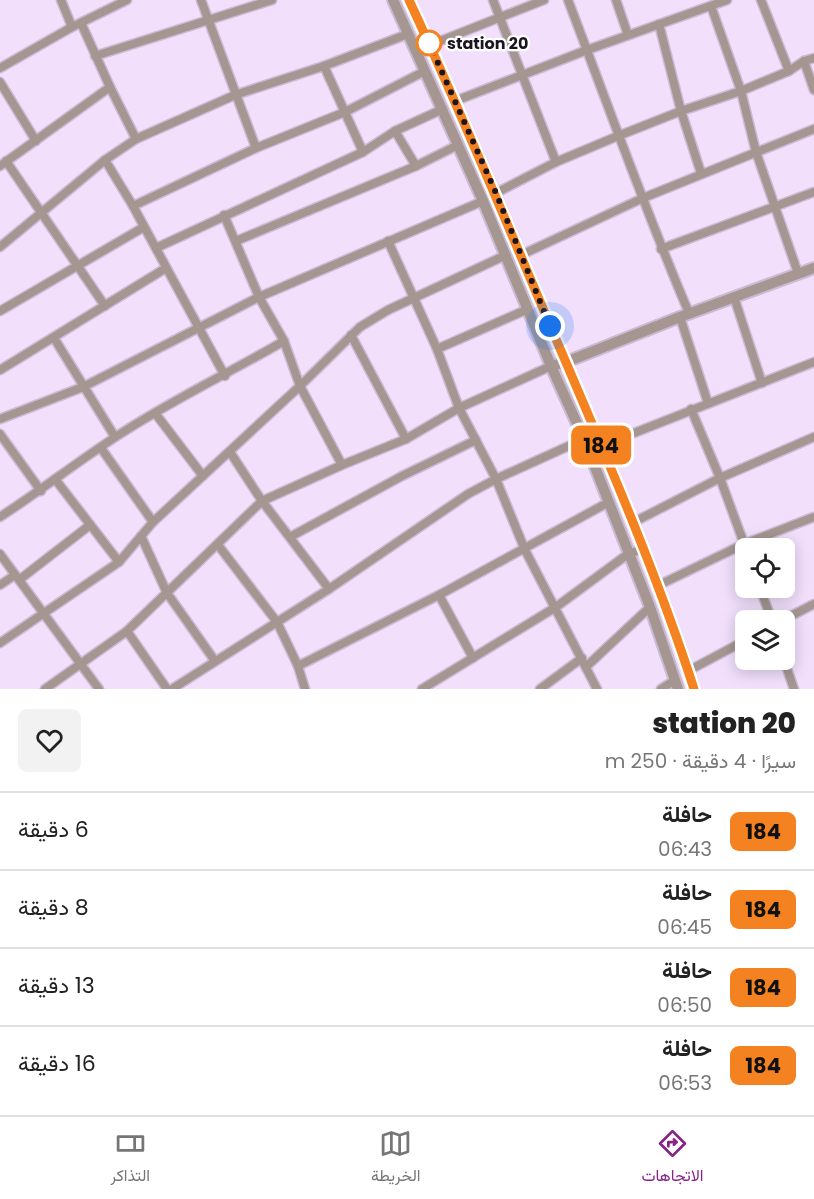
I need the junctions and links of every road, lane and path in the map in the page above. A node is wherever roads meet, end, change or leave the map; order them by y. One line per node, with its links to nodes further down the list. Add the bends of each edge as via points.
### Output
1 (61, 0): 18 (street)
2 (127, 0): 16 (street)
3 (201, 0): 15 (street)
4 (272, 0): 15 (street)
5 (393, 0): 19 (street)
6 (409, 0): 21 (street)
7 (493, 0): 14 (street)
8 (544, 0): 14 (street)
9 (568, 0): 22 (street)
10 (616, 0): 20 (street)
11 (727, 0): 13 (street)
12 (761, 0): 29 (street)
13 (711, 6): 17 (street); 34 (street)
14 (500, 17): 21 (street); 30 (street)
15 (208, 20): 23 (street); 35 (street)
16 (81, 23): 18 (street); 23 (street)
17 (659, 24): 20 (street); 38 (street)
18 (72, 27): 27 (street)
19 (408, 34): 26 (street); 28 (street)
20 (628, 35): 22 (street)
21 (430, 45): 36 (street)
22 (587, 50): 30 (street); 42 (street)
23 (95, 56): 32 (street)
24 (814, 58): 25 (street)
25 (804, 61): 29 (street); 33 (street)
26 (324, 66): 35 (street); 39 (street)
27 (0, 68)
28 (425, 71): 37 (street); 39 (street)
29 (789, 71): 34 (street)
30 (523, 75): 36 (street); 50 (street)
31 (0, 82): 44 (street)
32 (110, 87): 43 (street); 44 (street)
33 (814, 90)
34 (741, 91): 38 (street); 48 (street)
35 (235, 95): 43 (street); 46 (street)
36 (455, 101): 55 (street)
37 (443, 109): 41 (street); 45 (street)
38 (681, 111): 42 (street); 53 (street)
39 (345, 112): 46 (street); 47 (street)
40 (814, 129): 48 (street)
41 (395, 131): 47 (street); 52 (street)
42 (618, 136): 50 (street); 56 (street)
43 (136, 138): 49 (street)
44 (36, 141): 51 (street)
45 (458, 145): 52 (street); 57 (street)
46 (256, 148): 59 (street)
47 (363, 152): 61 (street)
48 (756, 152): 53 (street); 58 (street)
49 (105, 160): 59 (street); 60 (street)
50 (556, 162): 55 (street)
51 (3, 163): 60 (street)
52 (416, 166): 63 (street)
53 (701, 173): 56 (street)
54 (814, 192): 58 (street)
55 (496, 193): 69 (street)
56 (643, 198): 67 (street); 69 (street)
57 (483, 201): 64 (street); 68 (street)
58 (775, 205): 67 (street); 73 (street)
59 (133, 206): 62 (street)
60 (41, 211): 65 (street); 70 (street)
61 (224, 215): 63 (street); 66 (street)
62 (144, 227): 66 (street); 70 (street)
63 (236, 241): 74 (street)
64 (388, 241): 74 (street); 76 (street)
65 (0, 247)
66 (156, 248): 71 (street)
67 (662, 249): 80 (street)
68 (506, 255): 76 (street); 78 (street)
69 (521, 255): 86 (street)
70 (78, 264): 77 (street); 79 (street)
71 (166, 268): 77 (street); 81 (street)
72 (814, 268): 73 (street)
73 (798, 273): 75 (street)
74 (259, 297): 81 (street); 84 (street)
75 (734, 297): 80 (street); 91 (street)
76 (414, 299): 82 (street, via 372,319); 85 (street)
77 (105, 306): 83 (street)
78 (528, 309): 85 (street); 88 (street)
79 (0, 311)
80 (685, 315): 86 (street); 94 (street)
81 (199, 329): 90 (street); 93 (street)
82 (351, 335): 92 (street); 102 (street)
83 (54, 338): 89 (street); 93 (street)
84 (284, 341): 90 (street); 92 (street)
85 (437, 349): 95 (street)
86 (566, 362): 88 (street); 105 (street)
87 (814, 362): 91 (street)
88 (551, 366): 95 (street); 103 (street)
89 (0, 370)
90 (225, 376): 97 (street)
91 (762, 383): 94 (street)
92 (300, 386): 107 (street); 108 (street)
93 (83, 387): 98 (street); 100 (street)
94 (708, 403): 96 (street)
95 (459, 408): 102 (street); 104 (street)
96 (692, 409): 105 (street); 111 (street)
97 (155, 413): 100 (street); 109 (street)
98 (0, 419)
99 (0, 434): 113 (street)
100 (115, 437): 106 (street)
101 (814, 438): 111 (street)
102 (406, 439): 108 (street)
103 (584, 439): 112 (street); 115 (street)
104 (476, 440): 112 (street); 122 (street)
105 (601, 446): 119 (street)
106 (101, 448): 110 (street); 118 (street)
107 (230, 452): 109 (street); 114 (street)
108 (342, 465): 114 (street)
109 (203, 476): 118 (street)
110 (55, 478): 113 (street); 120 (street)
111 (720, 478): 119 (street); 123 (street)
112 (496, 479): 126 (street); 135 (street)
113 (41, 491): 116 (street)
114 (262, 501): 122 (street); 125 (street)
115 (609, 502): 126 (street); 130 (street)
116 (0, 517)
117 (814, 517): 124 (street)
118 (153, 522): 121 (street)
119 (632, 523): 127 (street)
120 (90, 525): 131 (street); 132 (street)
121 (141, 536): 131 (street); 136 (street)
122 (290, 537): 135 (street)
123 (742, 538)
124 (766, 538)
125 (218, 545): 136 (street); 143 (street)
126 (525, 549): 137 (street); 140 (street)
127 (643, 549): 130 (street); 134 (street)
128 (735, 551): 134 (street)
129 (0, 554): 132 (street)
130 (628, 554): 139 (street); 140 (street)
131 (118, 562): 141 (street)
132 (17, 577): 133 (street); 141 (street)
133 (0, 585)
134 (657, 586): 153 (street)
135 (329, 589): 143 (street)
136 (167, 593): 144 (street); 148 (street)
137 (439, 595): 147 (street); 151 (street)
138 (814, 604): 142 (street)
139 (650, 607): 149 (street); 154 (street)
140 (556, 608): 147 (street); 149 (street)
141 (44, 613): 145 (street); 150 (street)
142 (795, 614)
143 (277, 622): 148 (street); 151 (street)
144 (127, 631): 150 (street); 157 (street)
145 (0, 643)
146 (735, 646): 153 (street)
147 (472, 658): 160 (street)
148 (215, 661): 158 (street)
149 (584, 662): 161 (street); 162 (street)
150 (81, 663): 155 (street); 156 (street)
151 (298, 666): 159 (street)
152 (787, 670): 165 (street)
153 (688, 671): 164 (street)
154 (677, 684): 163 (street)
155 (45, 689)
156 (99, 689)
157 (167, 689)
158 (172, 689)
159 (305, 689)
160 (422, 689)
161 (540, 689)
162 (597, 689)
163 (662, 689)
164 (694, 689)
165 (794, 689)

